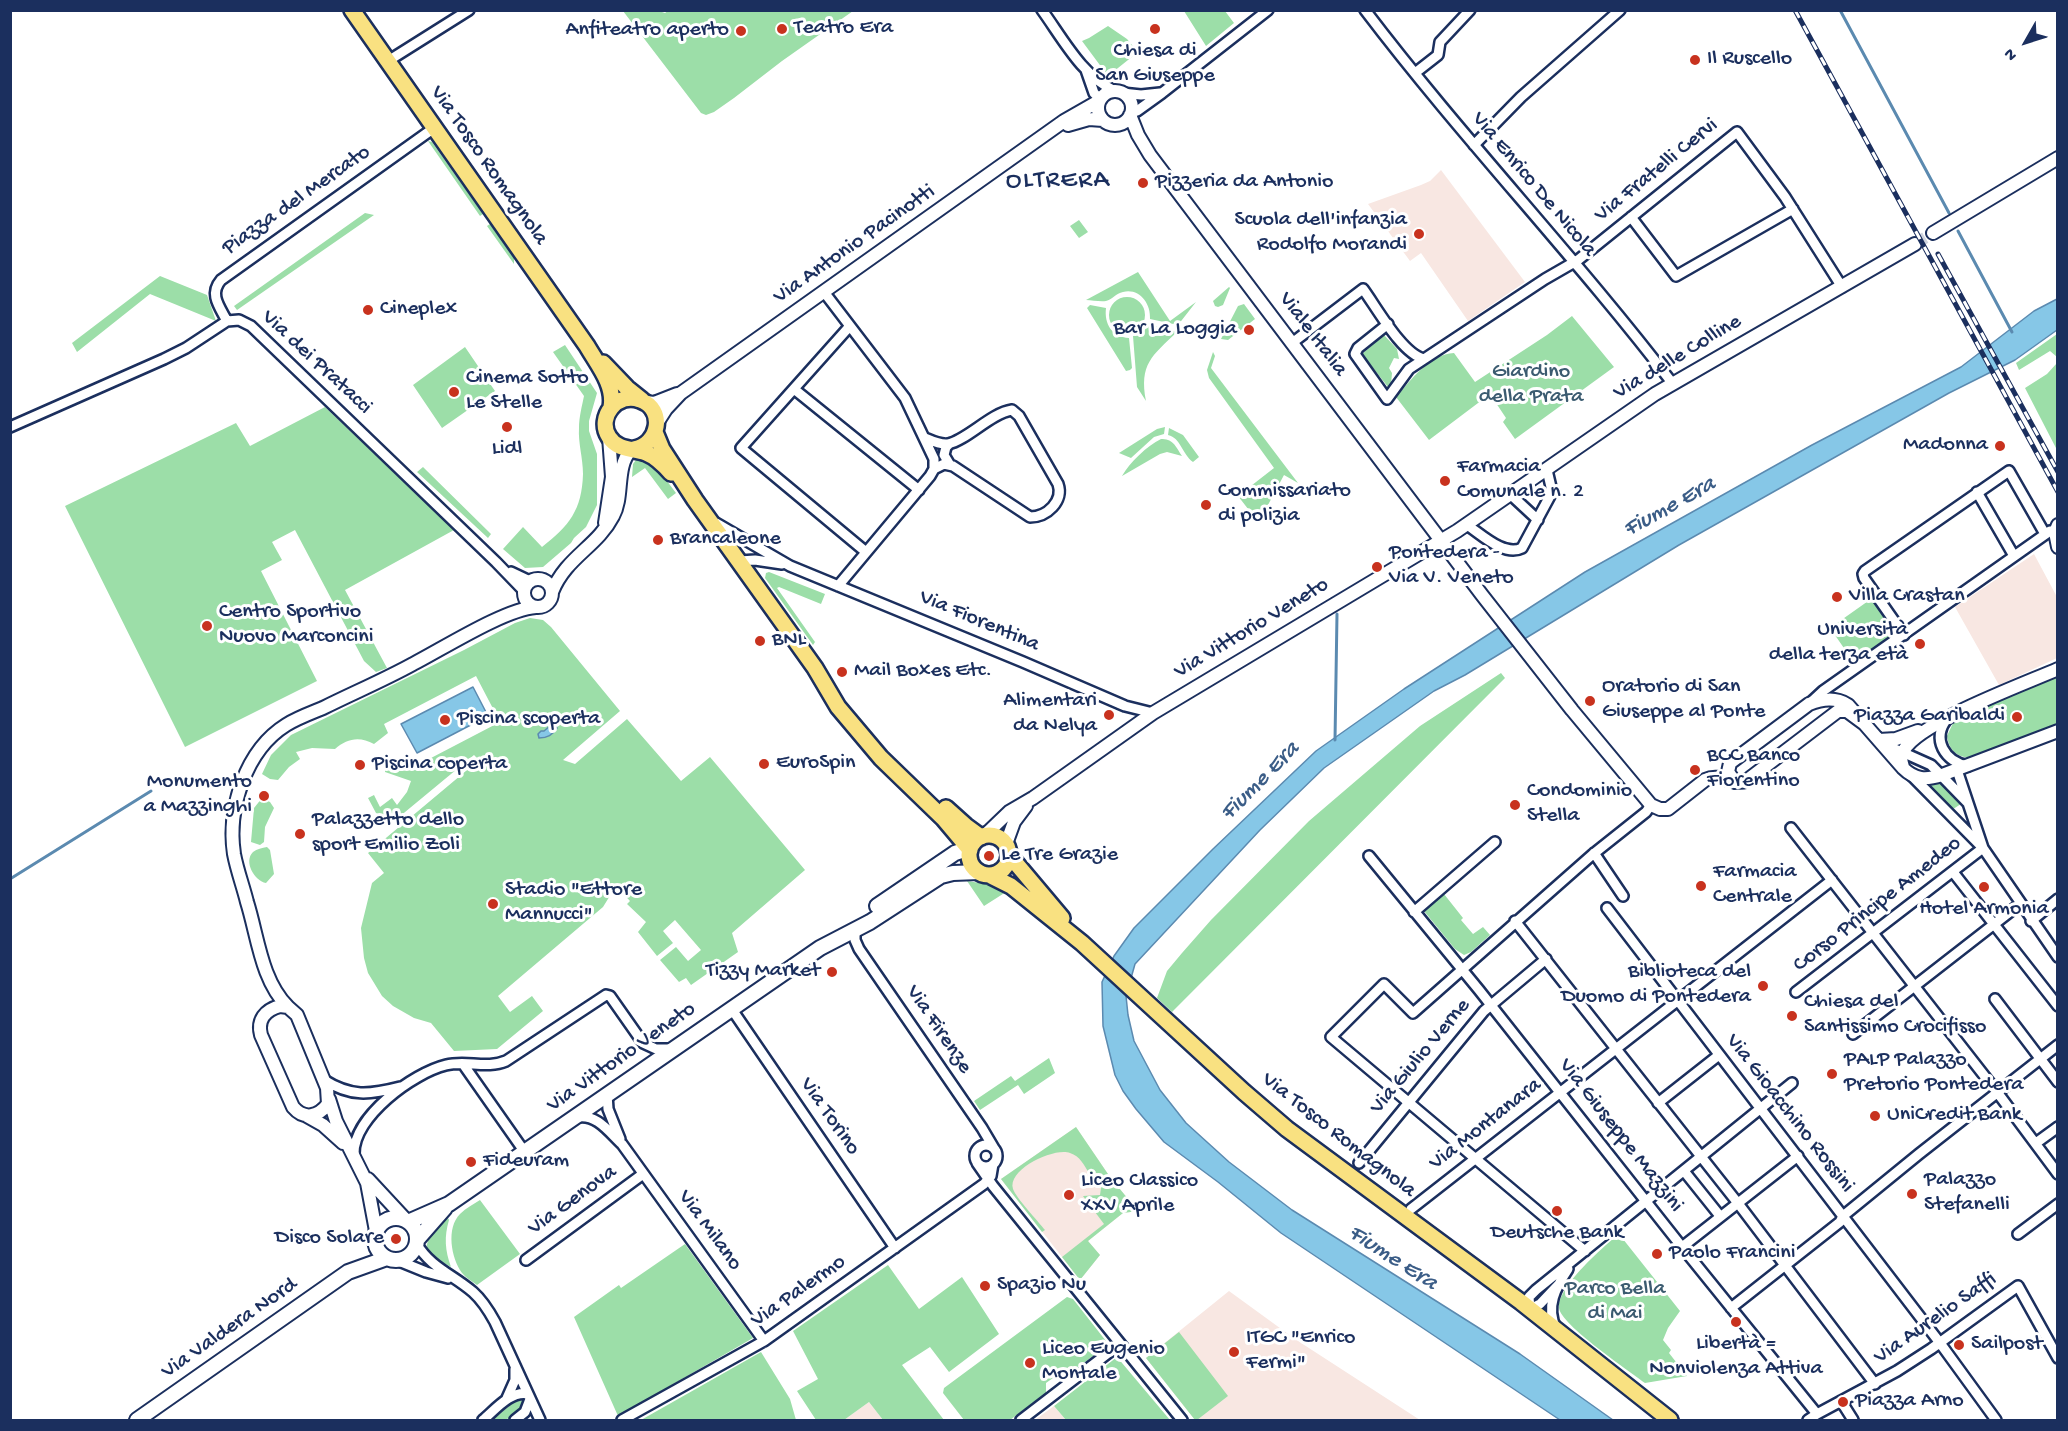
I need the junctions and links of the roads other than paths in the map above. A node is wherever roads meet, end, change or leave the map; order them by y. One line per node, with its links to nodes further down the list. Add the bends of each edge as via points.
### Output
1 (352, 10): 8 (main road, Via Tosco Romagnola)
2 (469, 10): 8 (street)
3 (1042, 10): 9 (street)
4 (1268, 10): 12 (street)
5 (1365, 10): 10 (street, Via Enrico De Nicola)
6 (1470, 10): 10 (street, via 1440,42 1438,54)
7 (1620, 10): 19 (street, via 1521,97)
8 (388, 61): 17 (main road, Via Tosco Romagnola)
9 (1085, 69): 11 (street); 13 (street)
10 (1415, 73): 19 (street, Via Enrico De Nicola)
11 (1118, 92): 12 (street); 13 (street, via 1106,94); 14 (street, via 1131,102)
12 (1162, 93): 14 (street)
13 (1100, 100): 15 (street, via 1098,111); 18 (street, Via Antonio Pacinotti)
14 (1130, 114): 16 (street); 20 (street, Viale Italia)
15 (1103, 120): 16 (street); 18 (street, Via Antonio Pacinotti, via 1079,121)
16 (1119, 124): 20 (street, Viale Italia)
17 (434, 128): 29 (street, Piazza del Mercato, via 221,280 214,297); 34 (main road, Via Tosco Romagnola)
18 (1053, 131): 28 (street, Via Antonio Pacinotti)
19 (1474, 145): 26 (street, Via Enrico De Nicola)
20 (1150, 155): 32 (street, Viale Italia)
21 (2058, 158): 24 (street)
22 (1793, 209): 23 (street, via 1676,276); 23 (street, Via Fratelli Cervi, via 1737,132); 27 (street)
23 (1631, 217): 26 (street, Via Fratelli Cervi)
24 (1933, 233)
25 (1915, 244): 27 (street, Via delle Colline)
26 (1573, 262): 35 (street, Via Fratelli Cervi); 37 (street, Via Enrico De Nicola)
27 (1842, 286): 37 (street, Via delle Colline)
28 (824, 292): 31 (street); 39 (street, Via Antonio Pacinotti)
29 (227, 321): 42 (street, Via dei Pratacci, via 164,359); 70 (street, Via dei Pratacci, via 239,320 251,326 496,562)
30 (1388, 324): 32 (street, via 1363,289); 33 (street); 36 (street, Via Fratelli Cervi, via 1358,348 1355,356 1387,399)
31 (849, 327): 38 (street); 45 (street, via 905,398)
32 (1292, 343): 61 (street, Viale Italia)
33 (1403, 345): 35 (street); 36 (street, via 1407,358)
34 (587, 346): 40 (main road, Via Tosco Romagnola); 41 (main road, Via Tosco Romagnola, via 610,388)
35 (1424, 359): 36 (street, Via Fratelli Cervi)
36 (1405, 373)
37 (1673, 384): 50 (street, Via delle Colline)
38 (794, 389): 51 (street); 64 (street, via 741,448)
39 (681, 393): 40 (street, Via Antonio Pacinotti, via 654,403); 43 (street, Via Antonio Pacinotti)
40 (644, 401): 41 (main road, via 625,399); 43 (main road, via 654,411)
41 (611, 407): 44 (main road, via 605,424)
42 (10, 427)
43 (656, 428): 47 (main road, via 647,444); 54 (main road, via 662,449)
44 (609, 437): 47 (main road, via 620,447); 59 (street, via 612,477)
45 (925, 438): 46 (street); 49 (street)
46 (949, 444): 48 (street, via 944,455); 48 (street, via 1005,412 1014,411 1058,484 1059,493 1046,513 1030,517)
47 (633, 450): 54 (main road, via 658,461); 59 (street, via 623,463 620,496)
48 (950, 465): 49 (street)
49 (934, 469): 51 (street)
50 (1547, 470): 53 (street, Via delle Colline); 56 (street, via 1551,490)
51 (919, 490): 64 (street)
52 (1977, 492): 60 (street, via 2009,471); 66 (street); 76 (street, via 1864,572 1864,578)
53 (1510, 494): 56 (street); 57 (street, Via delle Colline)
54 (695, 500): 55 (main road)
55 (705, 515): 63 (street, Via Fiorentina); 65 (main road)
56 (1538, 519): 57 (street, via 1525,544 1515,550 1504,549)
57 (1467, 525): 61 (street, Via delle Colline)
58 (2057, 526): 60 (street); 62 (street)
59 (605, 527): 68 (street)
60 (2045, 534): 66 (street)
61 (1440, 540): 80 (street, Via Vittorio Veneto); 93 (street)
62 (2058, 547)
63 (761, 549): 65 (street, via 741,548); 69 (street, Via Fiorentina)
64 (866, 552): 71 (street)
65 (736, 556): 67 (street, Via Fiorentina); 73 (main road)
66 (2014, 556): 76 (street)
67 (773, 562): 69 (street, Via Fiorentina); 73 (street, via 758,572)
68 (569, 563): 70 (street); 72 (street)
69 (790, 566): 71 (street, Via Fiorentina)
70 (529, 586): 72 (street, via 548,583); 74 (street, via 528,604); 75 (street, via 516,605)
71 (838, 586): 80 (street, Via Fiorentina, via 1125,706)
72 (552, 592): 74 (street, via 548,603)
73 (761, 592): 78 (main road)
74 (536, 607): 75 (street)
75 (493, 622): 120 (street, via 389,678 294,720 274,734 256,755 240,791 233,843)
76 (1904, 635): 79 (street)
77 (2058, 669): 81 (street)
78 (817, 672): 95 (main road, via 901,764 960,822); 99 (main road, via 861,736)
79 (1809, 704): 82 (street, via 1826,699 1842,702); 90 (street, via 1730,763 1728,772)
80 (1153, 713): 91 (street, Via Vittorio Veneto)
81 (1948, 717): 83 (street); 87 (street, via 1940,729 1940,741)
82 (1866, 725): 85 (street); 90 (street, via 1847,711 1838,711 1746,781)
83 (1931, 726): 85 (street); 86 (street)
84 (2058, 731): 87 (street)
85 (1880, 741): 86 (street); 88 (street)
86 (1902, 752): 88 (street); 89 (street, via 1928,763)
87 (1962, 768): 89 (street); 92 (street)
88 (1907, 772): 89 (street, via 1925,778); 97 (street)
89 (1942, 775): 92 (street)
90 (1735, 782): 93 (street, via 1709,777 1670,807 1660,809)
91 (1034, 798): 95 (street, Via Vittorio Veneto, via 1009,812); 98 (street, Via Vittorio Veneto, via 1014,822)
92 (1966, 802): 97 (street)
93 (1651, 805): 100 (street)
94 (1791, 828): 104 (street)
95 (983, 836): 98 (main road, via 998,837); 99 (main road)
96 (1495, 842): 109 (street)
97 (1983, 848): 102 (street, Corso Principe Amedeo); 107 (street)
98 (1007, 849): 103 (main road, via 1005,867 998,873); 115 (main road)
99 (970, 850): 103 (main road, via 971,862); 116 (main road, Via Vittorio Veneto, via 959,852 925,872 839,930)
100 (1594, 853): 105 (street); 110 (street)
101 (1369, 856): 109 (street, Via Giuseppe Mazzini)
102 (1953, 872): 112 (street); 114 (street, Corso Principe Amedeo)
103 (984, 873): 113 (main road, Via Vittorio Veneto, via 941,876); 115 (main road, Via Tosco Romagnola, via 1011,886)
104 (1832, 880): 114 (street); 124 (street, Via Montanara)
105 (1623, 896)
106 (2058, 899): 111 (street)
107 (2019, 904): 111 (street); 112 (street)
108 (1607, 908): 124 (street, Via Gioacchino Rossini)
109 (1414, 912): 119 (street, Via Giuseppe Mazzini)
110 (1515, 921): 118 (street); 119 (street)
111 (2031, 921): 117 (street)
112 (1994, 925): 121 (street); 126 (street)
113 (855, 930): 116 (main road, Via Vittorio Veneto); 153 (street, Via Firenze, via 859,949)
114 (1873, 932): 121 (street); 122 (street, Corso Principe Amedeo)
115 (1082, 944): 189 (main road, Via Tosco Romagnola, via 1287,1129)
116 (820, 948): 128 (main road, Via Vittorio Veneto)
117 (2058, 957)
118 (1546, 959): 125 (street, Via Giulio Verne); 133 (street)
119 (1462, 969): 125 (street, Via Giuseppe Mazzini); 145 (street, via 1413,1013 1384,984 1331,1037)
120 (266, 970): 127 (street); 129 (street, via 268,999)
121 (1914, 986): 130 (street); 142 (street)
122 (1796, 992)
123 (1995, 999): 135 (street)
124 (1677, 1000): 133 (street, Via Montanara); 134 (street, Via Gioacchino Rossini)
125 (1490, 1004): 141 (street, Via Giuseppe Mazzini); 145 (street, Via Giulio Verne)
126 (2058, 1006)
127 (288, 1007): 129 (street, via 274,1008); 137 (street, via 297,1015)
128 (731, 1008): 132 (main road, Via Vittorio Veneto); 179 (street, Via Torino)
129 (263, 1016): 148 (street, via 261,1035 290,1103)
130 (1853, 1034)
131 (2058, 1045): 135 (street)
132 (672, 1048): 136 (street, via 656,1049 643,1043 616,1003 610,996 604,996 502,1062); 143 (main road, Via Vittorio Veneto)
133 (1614, 1048): 141 (street, Via Montanara); 146 (street)
134 (1719, 1055): 146 (street); 147 (street, Via Gioacchino Rossini)
135 (2040, 1059): 138 (street); 142 (street)
136 (463, 1064): 140 (street, via 438,1067); 154 (street)
137 (324, 1080): 140 (street, via 357,1093); 144 (street)
138 (2058, 1082)
139 (1792, 1083): 147 (street)
140 (402, 1086): 155 (street, via 369,1117 359,1131)
141 (1560, 1092): 158 (street, Via Montanara); 167 (street, Via Giuseppe Mazzini)
142 (1997, 1092): 151 (street); 173 (street)
143 (607, 1094): 149 (main road, Via Vittorio Veneto); 152 (street, Via Milano, via 608,1109)
144 (329, 1099): 148 (street, via 322,1111); 155 (street)
145 (1408, 1102): 158 (street); 160 (street, Via Giulio Verne)
146 (1658, 1103): 157 (street)
147 (1761, 1109): 156 (street, Via Gioacchino Rossini); 157 (street)
148 (307, 1116): 155 (street, via 323,1125)
149 (570, 1119): 152 (street, Via Milano, via 594,1118); 154 (main road, Via Vittorio Veneto)
150 (2058, 1127): 151 (street)
151 (2036, 1143): 165 (street)
152 (622, 1144): 164 (street, Via Milano)
153 (995, 1150): 159 (street, via 989,1146 980,1148 975,1156); 161 (street)
154 (524, 1151): 169 (main road, Via Vittorio Veneto)
155 (352, 1153): 162 (street)
156 (1798, 1156): 168 (street); 173 (street, Via Gioacchino Rossini)
157 (1701, 1157): 163 (street); 168 (street)
158 (1475, 1159): 171 (street, Via Montanara); 180 (street)
159 (977, 1162): 161 (street, via 987,1167); 166 (street)
160 (1359, 1163)
161 (993, 1164): 166 (street)
162 (362, 1171): 174 (street); 176 (street)
163 (1684, 1171): 167 (street); 172 (street)
164 (643, 1174): 182 (street, Via Genova); 193 (street, Via Milano)
165 (2058, 1174)
166 (989, 1180): 179 (street, Via Palermo); 195 (street)
167 (1646, 1201): 178 (street, Via Giuseppe Mazzini); 180 (street)
168 (1737, 1203): 172 (street); 184 (street)
169 (449, 1204): 174 (main road, Via Vittorio Veneto); 177 (main road, Via Vittorio Veneto)
170 (2058, 1204): 175 (street)
171 (1411, 1209)
172 (1720, 1216): 178 (street)
173 (1844, 1216): 184 (street); 194 (street, Via Gioacchino Rossini)
174 (408, 1222): 176 (main road, Via Valdera Nord, via 399,1218 387,1220); 177 (main road)
175 (2018, 1234)
176 (376, 1236): 181 (main road, via 380,1252); 185 (main road, Via Valdera Nord)
177 (416, 1242): 181 (main road, Via Valdera Nord, via 408,1256); 186 (street, via 428,1261)
178 (1682, 1246): 190 (street, Via Giuseppe Mazzini)
179 (895, 1248): 193 (street, Via Palermo)
180 (1585, 1251): 183 (street)
181 (391, 1258): 185 (main road, Via Valdera Nord); 186 (street)
182 (526, 1260)
183 (1573, 1262): 187 (street); 188 (street)
184 (1785, 1266): 190 (street); 198 (street)
185 (348, 1272): 204 (main road, Via Valdera Nord)
186 (453, 1279): 197 (street, via 473,1292 486,1307)
187 (1544, 1283): 189 (street, via 1522,1292); 191 (street, via 1529,1298)
188 (1558, 1285): 191 (street); 192 (street, via 1551,1311)
189 (1503, 1289): 191 (main road, Via Tosco Romagnola)
190 (1731, 1308): 202 (street, Via Giuseppe Mazzini)
191 (1530, 1309): 192 (main road, Via Tosco Romagnola)
192 (1558, 1331): 211 (main road, Via Tosco Romagnola)
193 (764, 1341): 208 (street, Via Palermo)
194 (1940, 1342): 196 (street, Via Aurelio Saffi, via 2018,1286); 198 (street, Via Aurelio Saffi); 203 (street, Via Gioacchino Rossini)
195 (1120, 1344): 209 (street); 210 (street)
196 (2058, 1358)
197 (515, 1366): 199 (street); 201 (street, via 514,1383)
198 (1875, 1384): 200 (street)
199 (529, 1397): 201 (street, via 517,1394); 206 (street, via 525,1412); 207 (street)
200 (1841, 1401): 202 (street); 213 (street)
201 (505, 1402): 205 (street)
202 (1817, 1414): 212 (street)
203 (1990, 1419)
204 (137, 1420)
205 (483, 1420)
206 (515, 1420)
207 (540, 1420)
208 (622, 1420)
209 (1021, 1420)
210 (1182, 1420)
211 (1670, 1420)
212 (1808, 1420)
213 (1853, 1420)

